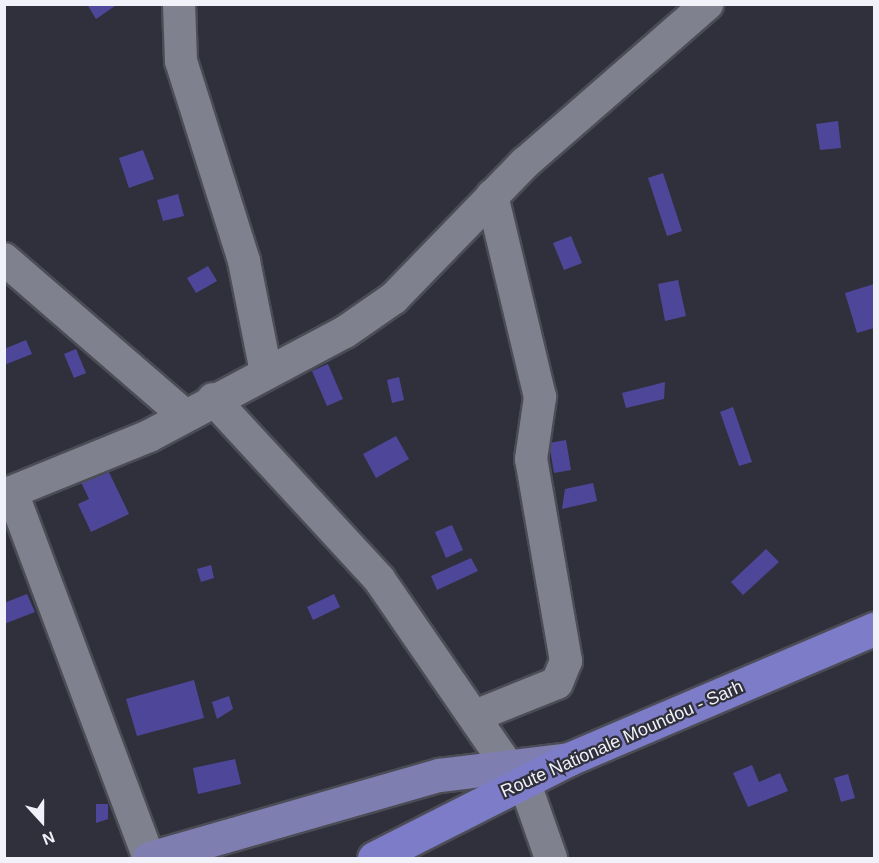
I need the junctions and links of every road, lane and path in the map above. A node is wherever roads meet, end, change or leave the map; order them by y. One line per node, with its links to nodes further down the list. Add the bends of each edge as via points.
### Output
1 (179, 4): 5 (street, via 181,61 244,261)
2 (707, 4): 3 (street)
3 (492, 196): 5 (street, via 394,298 345,332); 10 (street, via 540,397 531,459 566,661 557,683)
4 (4, 259): 7 (street)
5 (266, 372): 6 (street)
6 (213, 399): 7 (street); 10 (street, via 379,579)
7 (183, 414): 8 (street, via 149,436)
8 (8, 494): 12 (street)
9 (874, 629): 11 (highway, Route Nationale Moundou - Sarh, via 570,759)
10 (475, 716): 11 (street)
11 (515, 772): 12 (main road, via 349,797); 13 (highway, Route Nationale Moundou - Sarh); 14 (street)
12 (149, 858)
13 (374, 858)
14 (550, 858)

